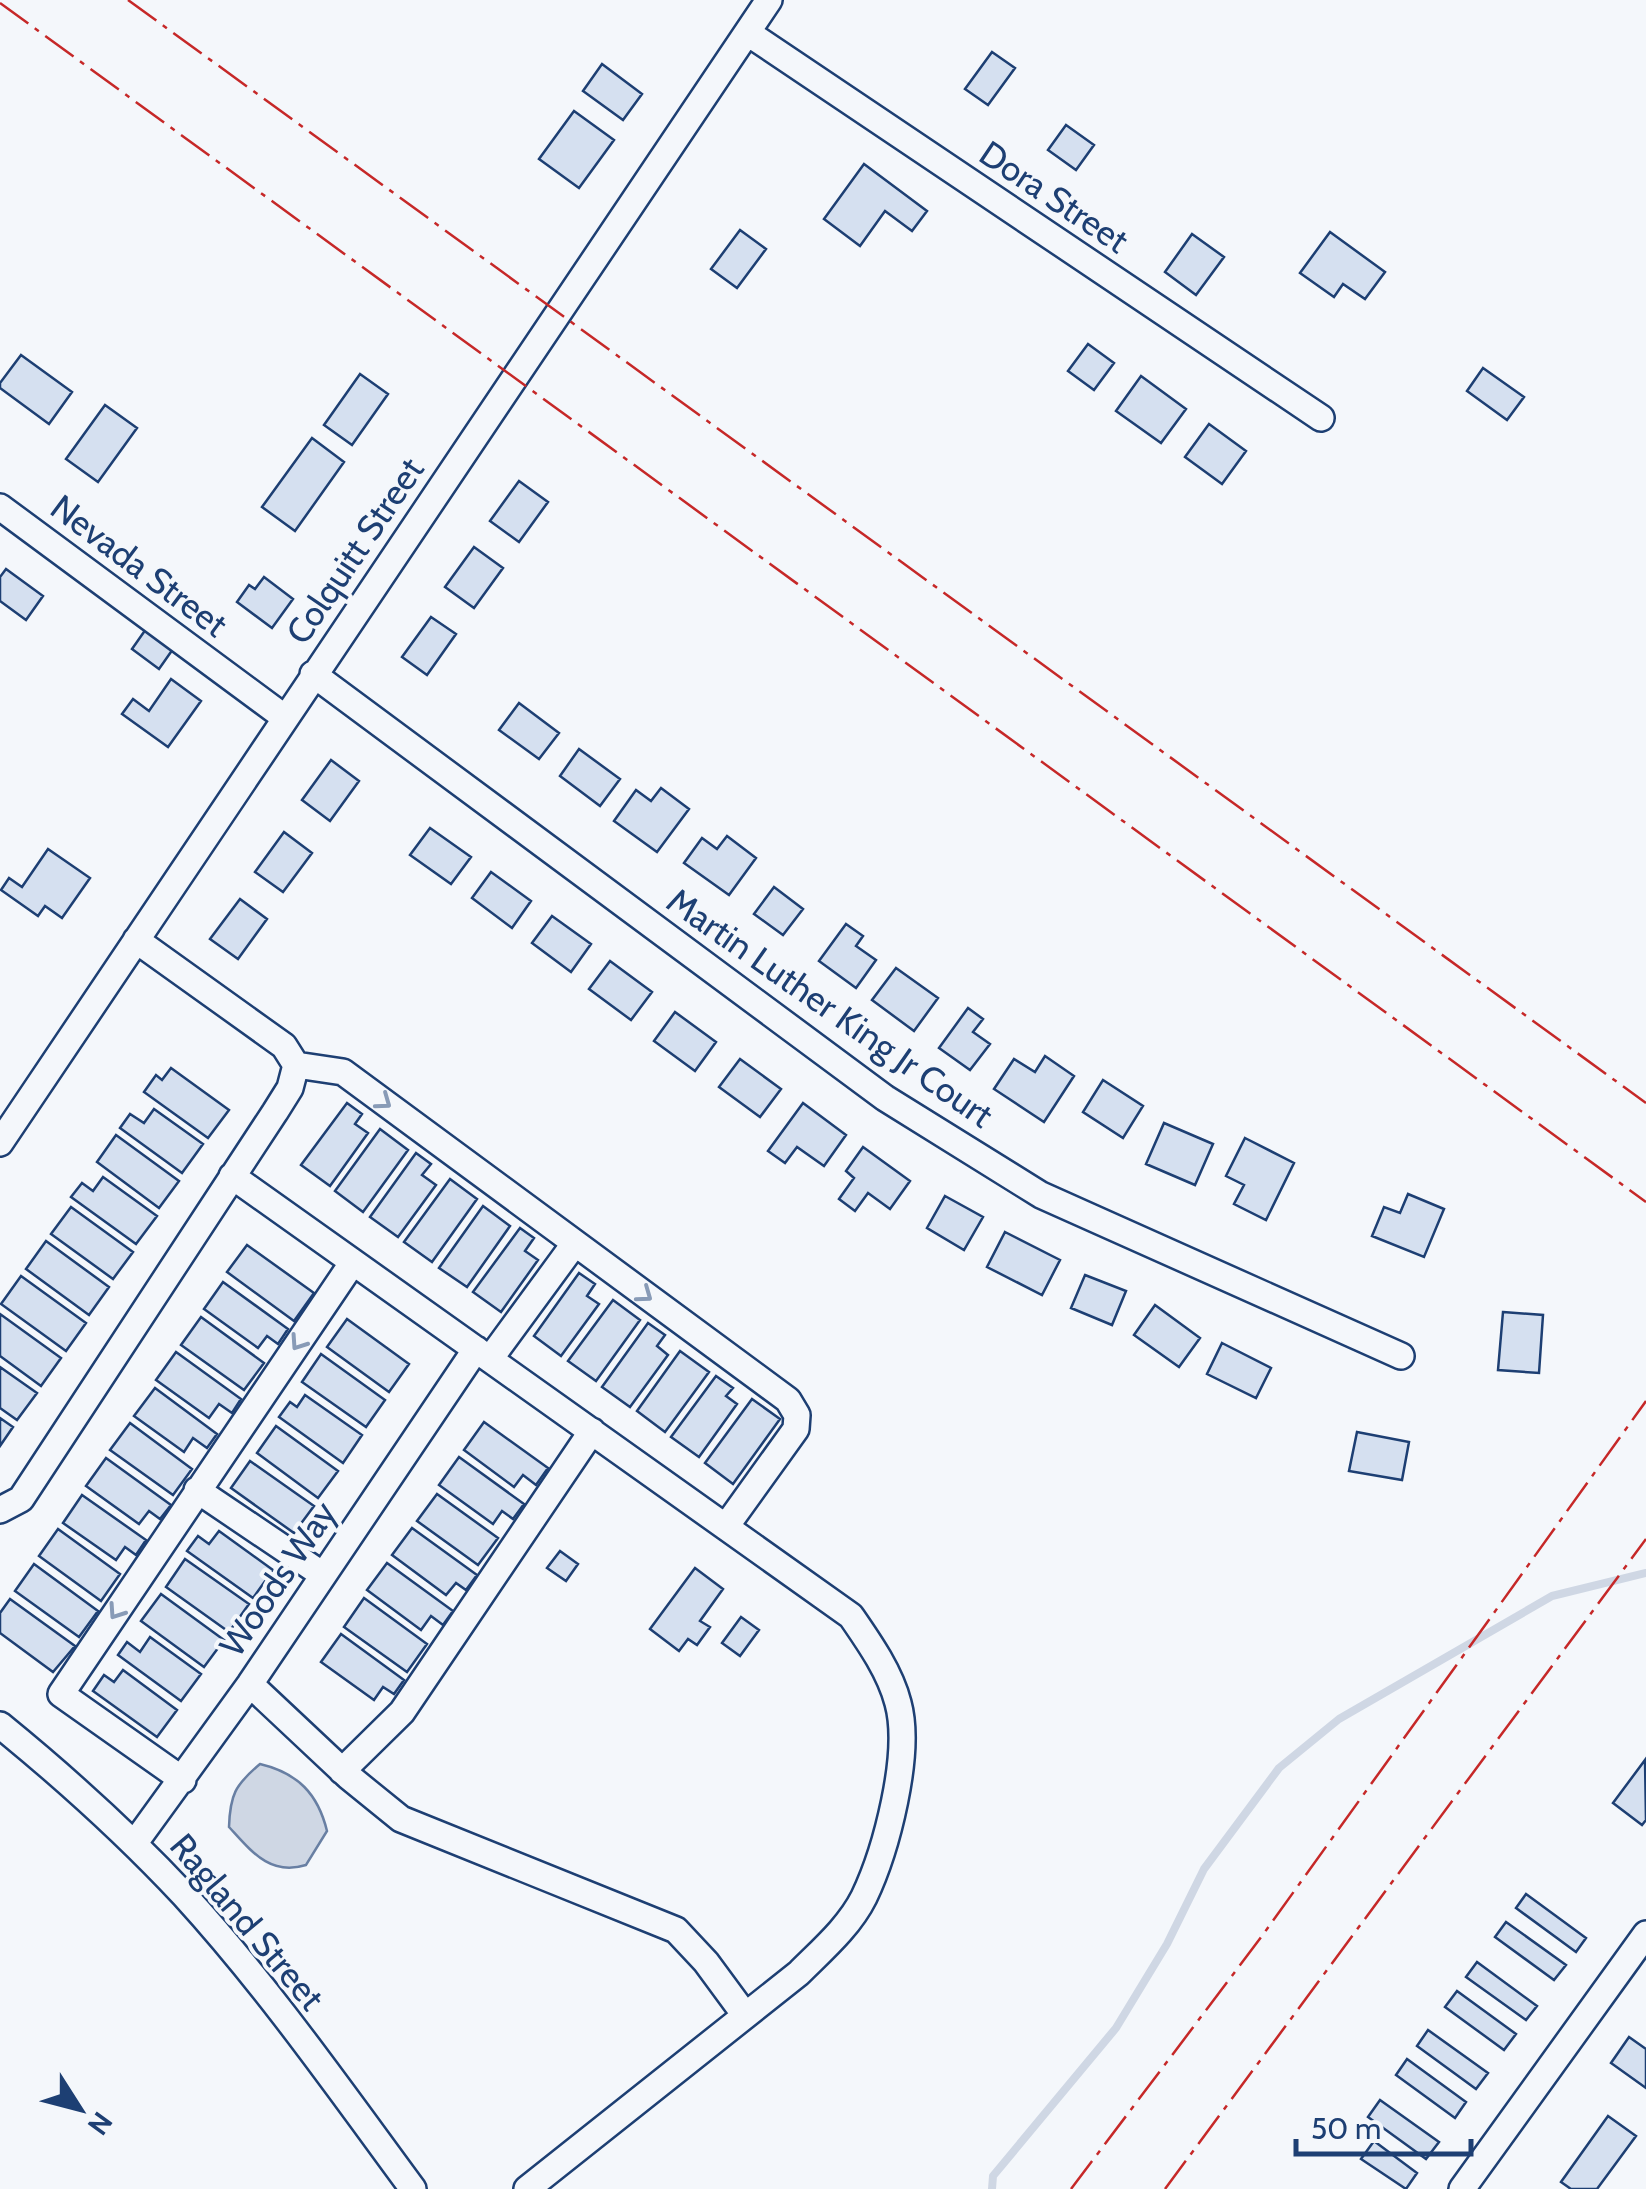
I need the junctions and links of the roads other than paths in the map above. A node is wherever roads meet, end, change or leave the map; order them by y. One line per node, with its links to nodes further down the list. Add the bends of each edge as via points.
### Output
1 (769, 0): 2 (street, Colquitt Street)
2 (748, 33): 3 (street, Dora Street); 5 (street, Colquitt Street)
3 (1321, 418)
4 (0, 507): 6 (street, Nevada Street)
5 (313, 674): 6 (street, Colquitt Street); 14 (street, Martin Luther King Jr Court, via 885,1098 1041,1195)
6 (284, 717): 7 (street, Colquitt Street)
7 (136, 940): 8 (street, via 284,1046); 9 (street, Colquitt Street)
8 (296, 1064): 10 (street, via 290,1088); 11 (street, one-way to 11, via 343,1072)
9 (0, 1143)
10 (232, 1176): 12 (street); 17 (street, via 21,1498)
11 (575, 1243): 13 (street, Woods Way); 18 (street, one-way to 18, via 788,1400 796,1414 796,1428)
12 (353, 1262): 13 (street); 16 (street, one-way to 16)
13 (482, 1354): 15 (street); 19 (street, Woods Way)
14 (1401, 1356)
15 (592, 1430): 18 (street); 22 (street, via 402,1712)
16 (198, 1490): 19 (street); 23 (street, one-way to 23, via 61,1694)
17 (0, 1510)
18 (726, 1525): 26 (street, via 851,1616 899,1704 901,1760 888,1833 863,1899 835,1938)
19 (324, 1575): 20 (street, Woods Way)
20 (250, 1684): 22 (street); 23 (street, Woods Way)
21 (0, 1725): 24 (street, Ragland Street)
22 (342, 1771): 26 (street, via 401,1819 676,1930)
23 (183, 1780): 24 (street, Woods Way)
24 (134, 1844): 27 (street, Ragland Street, via 230,1948)
25 (1646, 1934): 29 (street)
26 (745, 2015): 28 (street)
27 (414, 2189)
28 (526, 2189)
29 (1462, 2189)

